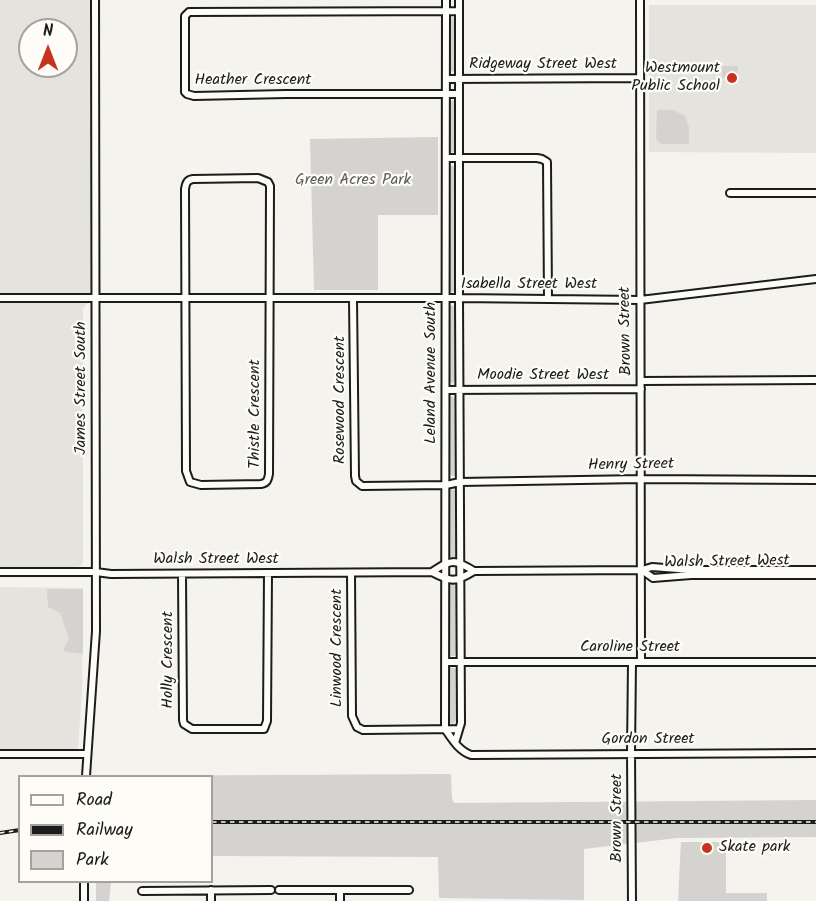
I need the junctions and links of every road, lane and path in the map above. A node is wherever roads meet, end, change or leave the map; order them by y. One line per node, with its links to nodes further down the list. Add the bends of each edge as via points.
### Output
1 (95, 0): 18 (street, James Street South)
2 (446, 0): 5 (street, Leland Avenue South)
3 (459, 0): 6 (street, Leland Avenue South)
4 (640, 0): 7 (street, Brown Street)
5 (446, 11): 6 (street, Heather Crescent); 8 (street, Leland Avenue South); 10 (street, Heather Crescent, via 186,13 185,88 190,96)
6 (459, 11): 9 (street, Leland Avenue South)
7 (639, 78): 9 (street, Ridgeway Street West); 25 (street, Brown Street)
8 (446, 79): 9 (street, Ridgeway Street West); 10 (street, Leland Avenue South)
9 (459, 79): 11 (street, Leland Avenue South)
10 (446, 94): 11 (street, Heather Crescent); 12 (street, Leland Avenue South)
11 (459, 94): 13 (street, Leland Avenue South)
12 (446, 158): 13 (street); 22 (street, Leland Avenue South)
13 (460, 158): 23 (street, Leland Avenue South); 24 (street, via 537,158 548,162)
14 (816, 192): 15 (street)
15 (730, 193)
16 (816, 279): 25 (street, Isabella Street West)
17 (0, 298): 18 (street, Isabella Street West)
18 (96, 298): 19 (street, Isabella Street West); 41 (street, James Street South)
19 (184, 298): 20 (street, Isabella Street West); 20 (street, via 186,183 193,179 258,178 270,186); 20 (street, Thistle Crescent, via 186,471 190,482 201,485 261,484 268,480)
20 (269, 298): 21 (street, Isabella Street West)
21 (353, 298): 22 (street, Isabella Street West); 34 (street, Rosewood Crescent, via 356,481 362,486)
22 (445, 298): 23 (street, Isabella Street West); 29 (street, Leland Avenue South)
23 (459, 298): 24 (street, Isabella Street West); 30 (street, Leland Avenue South)
24 (548, 299): 25 (street, Isabella Street West)
25 (640, 300): 27 (street, Brown Street)
26 (816, 380): 27 (street)
27 (641, 381): 28 (street, Brown Street)
28 (641, 389): 30 (street, Moodie Street West); 31 (street, Brown Street)
29 (446, 390): 30 (street, Moodie Street West); 34 (street, Leland Avenue South)
30 (459, 390): 33 (street, Leland Avenue South)
31 (642, 479): 32 (street, Henry Street); 33 (street, Henry Street); 37 (street, Brown Street)
32 (816, 480)
33 (460, 482): 34 (street, Henry Street); 36 (street, Leland Avenue South)
34 (446, 485): 35 (street, Leland Avenue South)
35 (445, 563): 36 (street); 42 (street); 47 (street, Leland Avenue South)
36 (461, 563): 39 (street); 48 (street, Leland Avenue South)
37 (642, 570): 38 (street, Walsh Street West); 39 (street, Walsh Street West); 46 (street, Walsh Street West, via 652,578); 52 (street, Brown Street)
38 (816, 570)
39 (474, 571): 48 (street)
40 (0, 572): 41 (street, Walsh Street West)
41 (96, 572): 45 (street, Walsh Street West); 60 (street, James Street South, via 95,661)
42 (432, 572): 44 (street, Walsh Street West); 47 (street, Walsh Street West)
43 (268, 573): 44 (street, Walsh Street West); 45 (street, Walsh Street West); 45 (street, Holly Crescent, via 264,729 192,729 184,724)
44 (351, 573): 54 (street, Linwood Crescent, via 352,716 357,727)
45 (182, 574)
46 (816, 575)
47 (445, 579): 48 (street, Walsh Street West); 49 (street, Leland Avenue South)
48 (461, 579): 50 (street, Leland Avenue South)
49 (445, 662): 50 (street, Caroline Street); 54 (street, Leland Avenue South)
50 (460, 662): 51 (street, Caroline Street); 55 (street, Leland Avenue South)
51 (633, 662): 52 (street, Caroline Street); 57 (street, Brown Street)
52 (642, 662): 53 (street, Caroline Street)
53 (816, 662)
54 (445, 729): 55 (street, Linwood Crescent); 56 (street)
55 (459, 729): 56 (street, Leland Avenue South)
56 (455, 743): 57 (street, Gordon Street, via 467,754 479,755)
57 (631, 753): 58 (street, Gordon Street); 72 (street, Brown Street)
58 (816, 753)
59 (0, 754): 60 (street)
60 (87, 754): 61 (street, James Street South)
61 (86, 775)
62 (84, 883): 69 (street)
63 (211, 890): 64 (street); 67 (street); 70 (street)
64 (271, 890)
65 (279, 890): 68 (street)
66 (409, 890): 68 (street)
67 (142, 891)
68 (340, 891): 71 (street)
69 (84, 901)
70 (211, 901)
71 (340, 901)
72 (632, 901)

